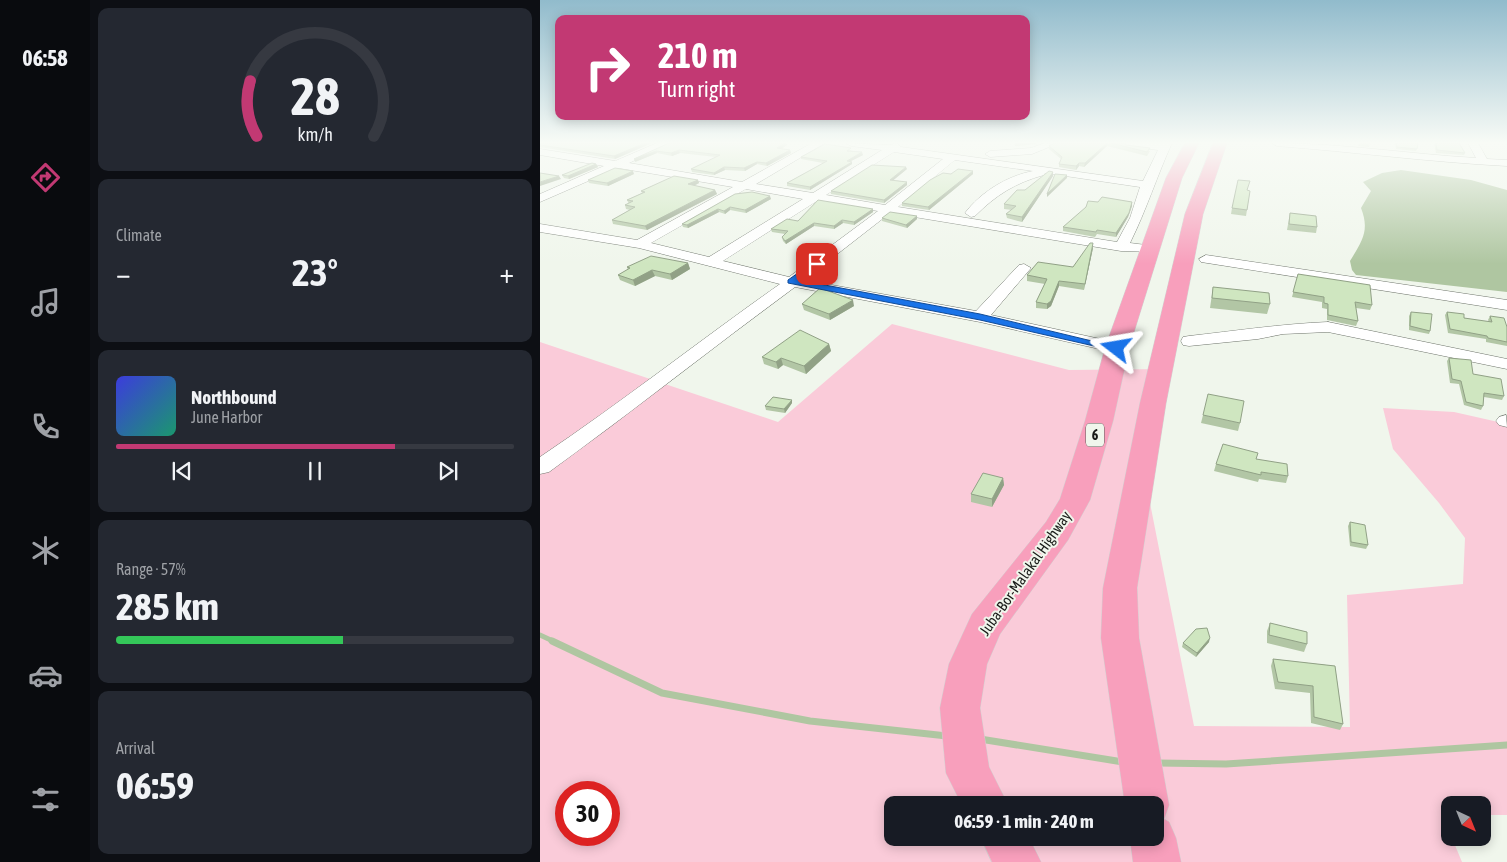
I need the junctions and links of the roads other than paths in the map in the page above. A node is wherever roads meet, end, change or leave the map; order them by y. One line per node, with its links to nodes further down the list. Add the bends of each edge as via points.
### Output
1 (575, 183): 12 (street)
2 (741, 183): 9 (street)
3 (834, 183): 11 (street)
4 (924, 183): 13 (street)
5 (1007, 183): 14 (street, via 991,193)
6 (1136, 183): 10 (street)
7 (1172, 183): 18 (highway, Juba-Bor-Malakal Highway / 6)
8 (1204, 183): 30 (highway, via 1194,214 1153,403 1120,588 1120,638)
9 (746, 184): 11 (street); 16 (street)
10 (1147, 185): 17 (street, via 1136,218)
11 (814, 195): 13 (street); 20 (street)
12 (540, 198)
13 (890, 208): 17 (street); 22 (street)
14 (971, 213)
15 (540, 228): 16 (street)
16 (639, 244): 20 (street)
17 (1121, 247): 18 (street)
18 (1149, 249): 26 (highway, Juba-Bor-Malakal Highway / 6)
19 (1206, 259): 23 (street)
20 (709, 263): 22 (street)
21 (1024, 268): 24 (street)
22 (791, 282): 24 (street); 28 (street, via 625,408)
23 (1507, 305)
24 (980, 317): 26 (street)
25 (1189, 341): 27 (street, via 1283,329 1328,327)
26 (1116, 348): 29 (highway, Juba-Bor-Malakal Highway / 6, via 1099,422 1075,500 1058,531 985,625 968,664 960,708)
27 (1507, 364)
28 (541, 467)
29 (977, 789)
30 (1146, 796)
31 (1008, 846): 33 (highway)
32 (1154, 846): 34 (highway)
33 (1017, 862)
34 (1157, 862)

